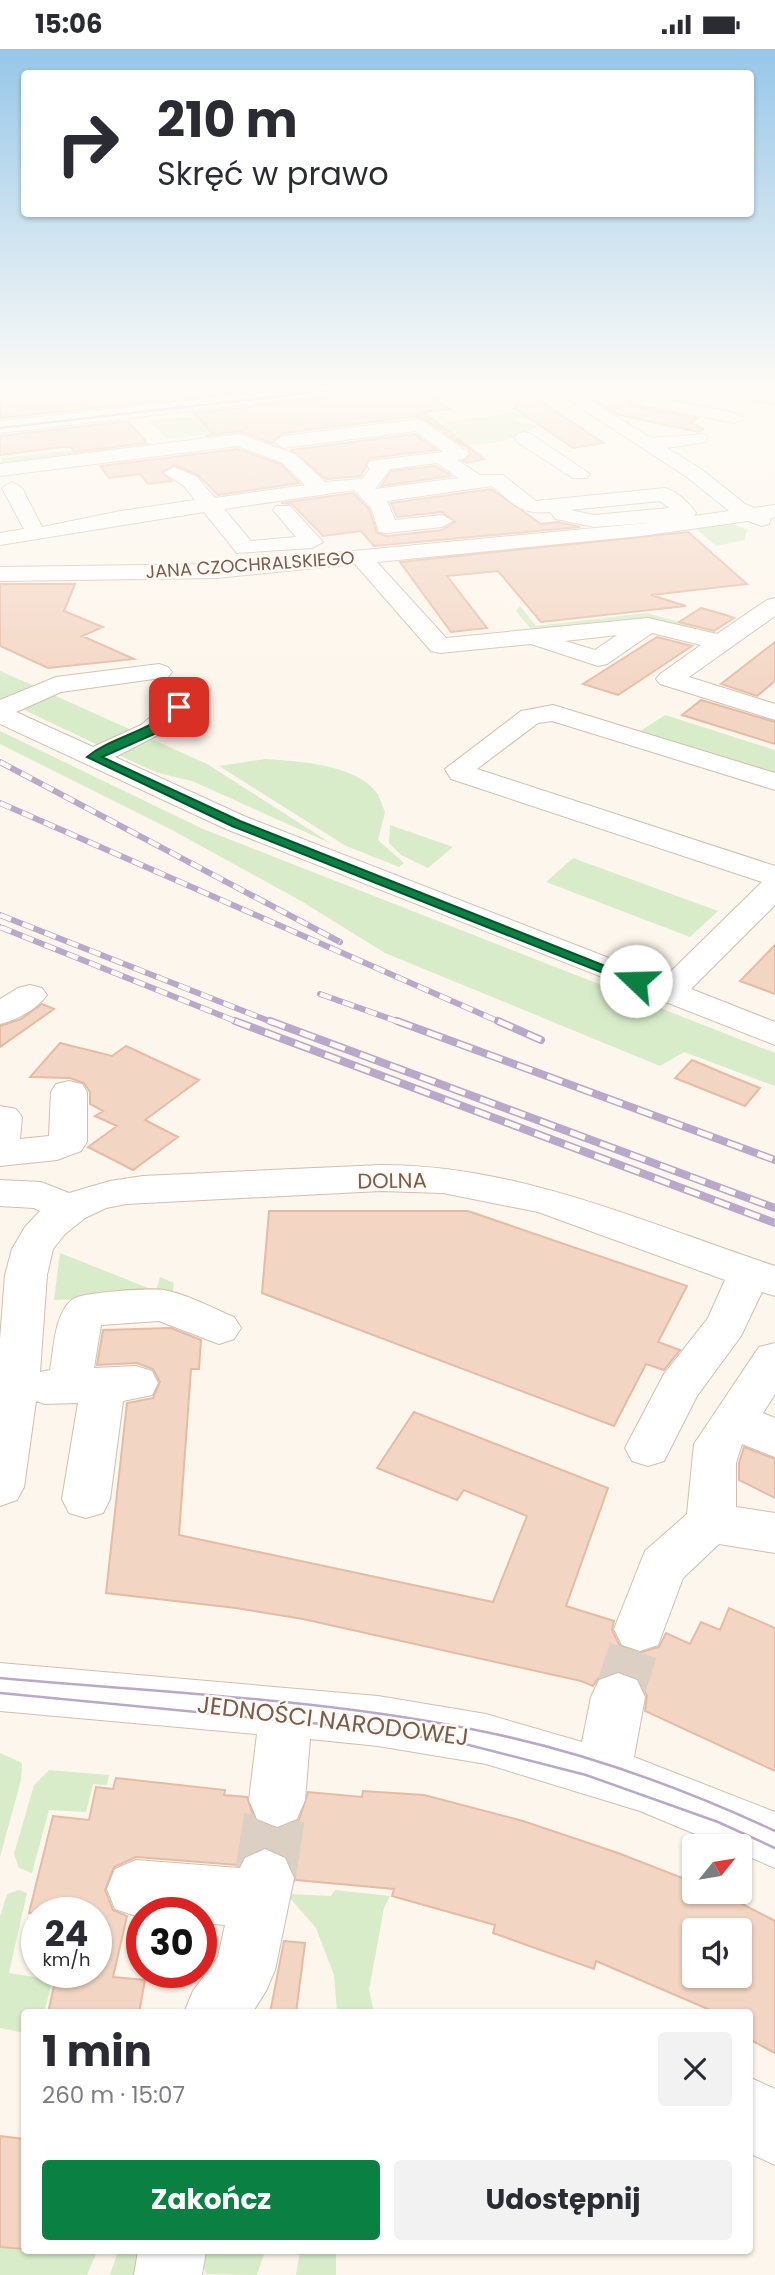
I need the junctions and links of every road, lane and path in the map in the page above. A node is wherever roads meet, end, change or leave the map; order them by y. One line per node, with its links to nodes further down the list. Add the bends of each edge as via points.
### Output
1 (201, 494): 9 (street)
2 (287, 494): 9 (street)
3 (366, 494): 15 (street, via 381,506 387,527)
4 (426, 494): 5 (street)
5 (452, 494)
6 (514, 494): 10 (street, via 531,508)
7 (722, 494): 13 (street)
8 (8, 496): 17 (street)
9 (210, 505): 14 (street); 22 (street)
10 (555, 505): 10 (street, via 563,515 594,521 686,513 665,494)
11 (283, 510): 21 (street)
12 (775, 511): 13 (street, JANA CZOCHRALSKIEGO)
13 (751, 515): 16 (street); 25 (street, JANA CZOCHRALSKIEGO, via 489,536 216,571)
14 (121, 517): 18 (street); 20 (street)
15 (442, 521)
16 (775, 525)
17 (32, 526)
18 (135, 535)
19 (352, 538): 21 (street)
20 (0, 539)
21 (312, 543): 22 (street)
22 (245, 548): 23 (street, via 170,557)
23 (149, 553)
24 (364, 561): 27 (street, via 440,646 534,636 598,659 648,625)
25 (0, 574)
26 (775, 605): 27 (street)
27 (741, 638): 31 (street, via 669,679)
28 (159, 672): 30 (street, via 57,685)
29 (179, 707): 32 (street, via 169,720 150,731)
30 (0, 711): 32 (street)
31 (775, 712)
32 (92, 757): 36 (street, via 236,823)
33 (772, 790): 34 (street, via 553,713 530,717 459,769)
34 (775, 876)
35 (775, 887): 36 (street)
36 (668, 993): 39 (street)
37 (30, 995): 38 (street)
38 (0, 1014)
39 (775, 1034)
40 (69, 1092): 41 (street, via 68,1142 57,1149)
41 (1, 1140)
42 (0, 1193): 43 (street, via 41,1195)
43 (68, 1209): 44 (street, DOLNA, via 123,1191 166,1187 417,1178 458,1182 538,1199); 48 (street, via 37,1240 27,1264)
44 (762, 1277): 51 (street, via 680,1386)
45 (219, 1328): 47 (street, via 162,1305 88,1310 80,1322)
46 (775, 1359): 49 (street)
47 (103, 1385): 48 (street); 53 (street)
48 (15, 1388): 52 (street)
49 (734, 1419): 50 (street); 54 (street, via 717,1444)
50 (775, 1439)
51 (648, 1448)
52 (0, 1487)
53 (86, 1499)
54 (710, 1523): 55 (street); 56 (street, via 662,1566)
55 (775, 1533)
56 (640, 1629)
57 (0, 1687): 59 (street, JEDNOŚCI NARODOWEJ)
58 (618, 1697): 60 (street)
59 (286, 1713): 60 (street, JEDNOŚCI NARODOWEJ, via 378,1721 486,1739); 61 (street)
60 (603, 1773): 62 (street, JEDNOŚCI NARODOWEJ, via 706,1809)
61 (277, 1800)
62 (775, 1840)
63 (136, 1889): 64 (street, via 263,1888 245,1970)
64 (218, 2009)
65 (753, 2113): 66 (street)
66 (775, 2133)
67 (172, 2254): 68 (street)
68 (168, 2275)

